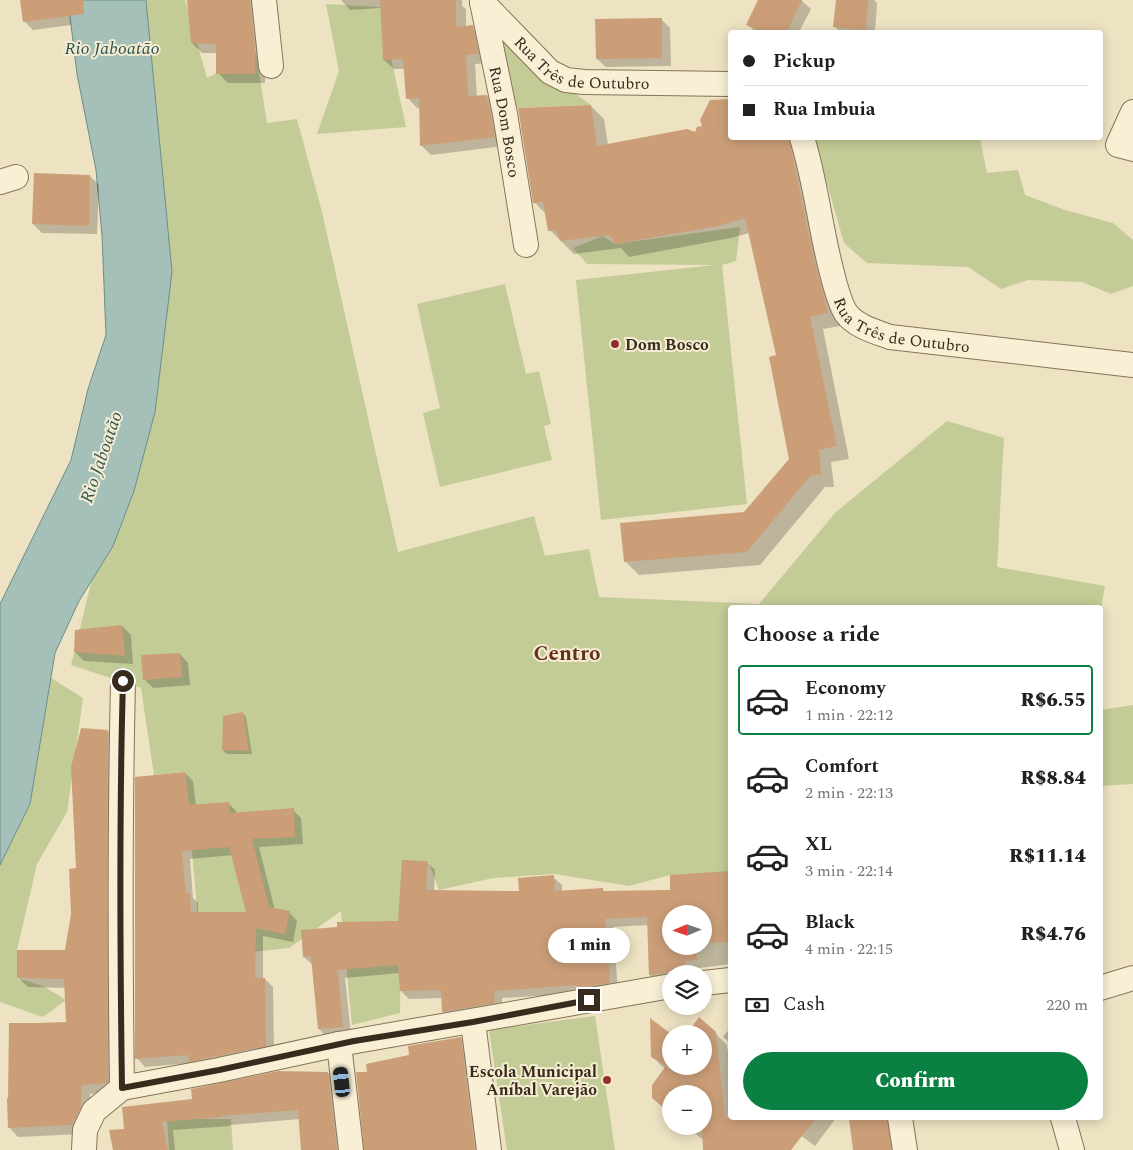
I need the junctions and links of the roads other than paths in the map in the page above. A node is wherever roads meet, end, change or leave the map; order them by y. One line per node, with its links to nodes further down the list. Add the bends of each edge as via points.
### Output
1 (264, 0): 3 (street)
2 (482, 1): 4 (street, Rua Três de Outubro, via 550,72 566,80); 8 (street, Rua Dom Bosco, via 505,114)
3 (271, 66)
4 (728, 84)
5 (1133, 112): 7 (street, via 1118,145)
6 (803, 140): 9 (street, Rua Três de Outubro, via 837,291 846,314 862,326 890,337)
7 (1133, 149)
8 (526, 245)
9 (1133, 365)
10 (123, 681): 18 (street)
11 (1133, 978): 14 (street)
12 (728, 980): 13 (street)
13 (712, 982)
14 (1103, 987)
15 (662, 988): 16 (street)
16 (473, 1022): 17 (street); 23 (street)
17 (338, 1044): 18 (street); 22 (street)
18 (122, 1088): 21 (street, via 94,1111 85,1130)
19 (900, 1120): 24 (street)
20 (1064, 1120): 25 (street)
21 (84, 1150)
22 (351, 1150)
23 (489, 1150)
24 (905, 1150)
25 (1072, 1150)

